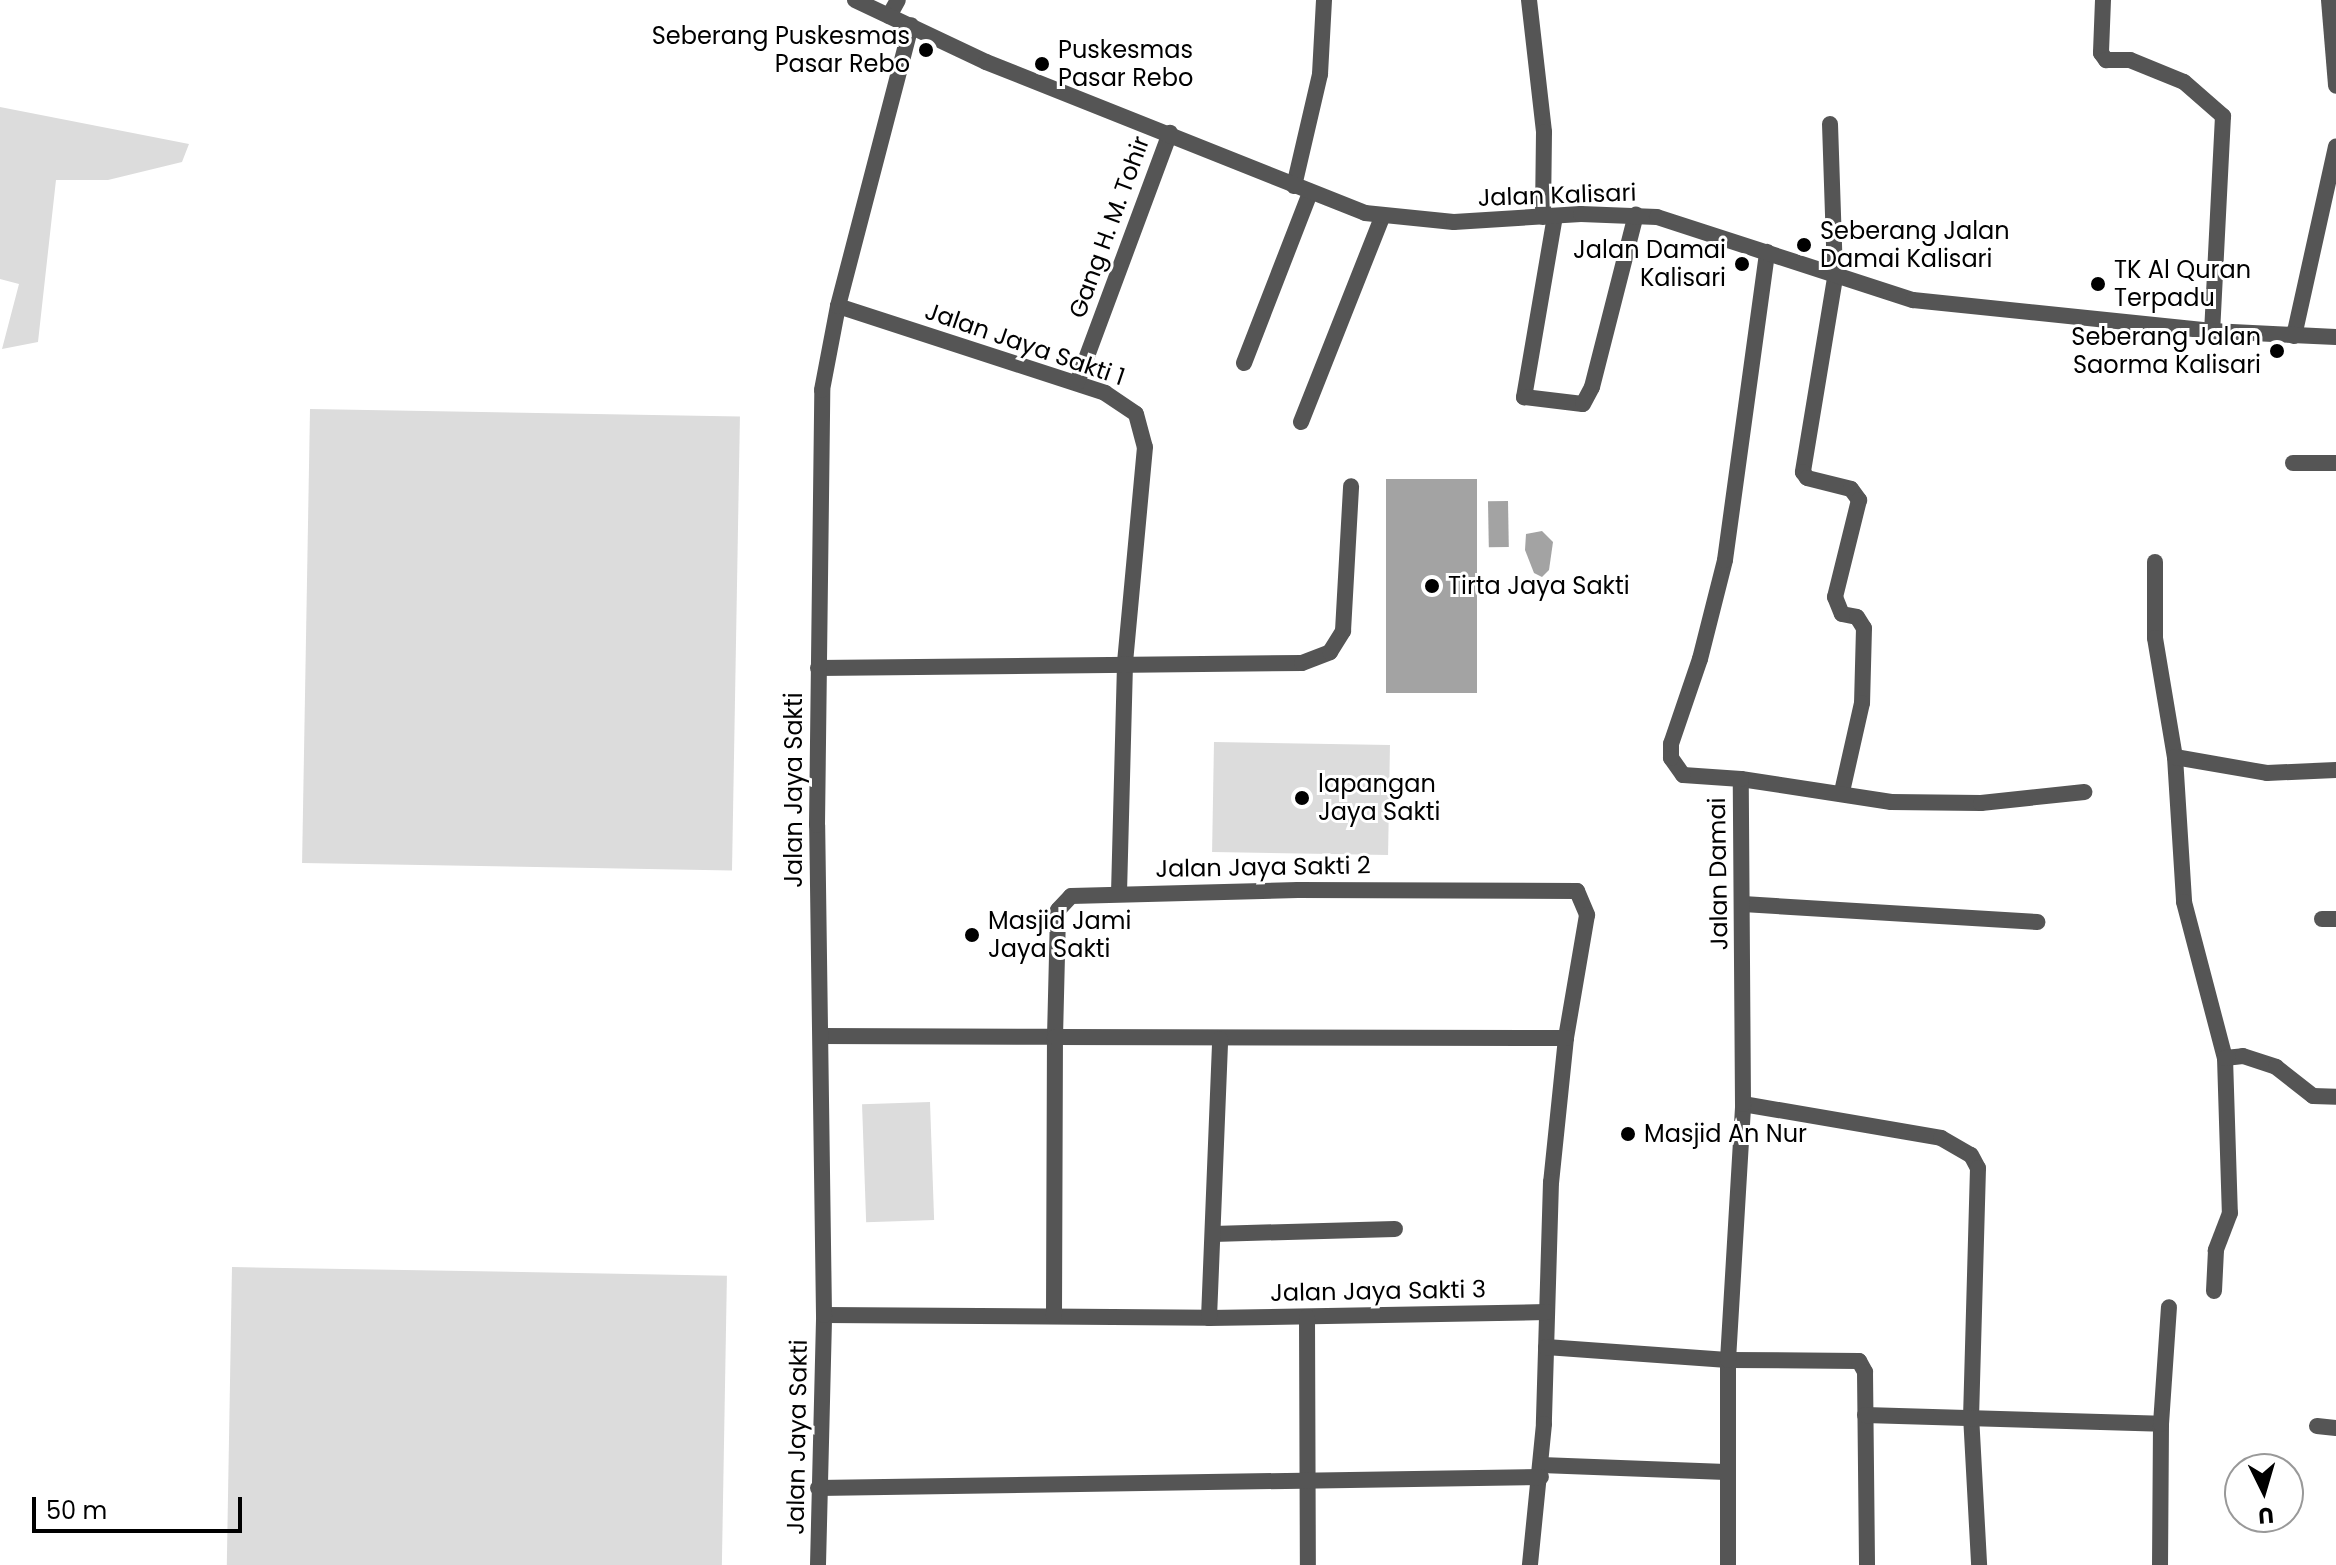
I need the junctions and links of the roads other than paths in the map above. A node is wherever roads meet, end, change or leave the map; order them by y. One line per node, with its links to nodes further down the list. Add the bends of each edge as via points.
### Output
1 (855, 0): 7 (street, Jalan Kalisari)
2 (898, 0): 7 (street)
3 (1324, 0): 13 (street, via 1320,74)
4 (1529, 0): 16 (street)
5 (2103, 0): 20 (street, via 2101,53 2106,60 2130,60 2184,82 2223,116)
6 (2329, 0): 9 (street)
7 (889, 16): 8 (street, Jalan Kalisari)
8 (911, 25): 11 (street, Jalan Kalisari, via 998,67); 19 (street, Jalan Jaya Sakti)
9 (2336, 86)
10 (1830, 124): 18 (street)
11 (1170, 133): 13 (street, Jalan Kalisari); 24 (street, Gang H. M. Tohir)
12 (2336, 147): 21 (street)
13 (1302, 190): 15 (street, Jalan Kalisari); 23 (street)
14 (1636, 215): 16 (street, Jalan Kalisari); 16 (street, via 1592,387 1583,404 1524,397); 17 (street, Jalan Kalisari, via 1682,221)
15 (1382, 217): 16 (street, Jalan Kalisari, via 1454,222); 25 (street)
16 (1549, 217)
17 (1767, 252): 18 (street, Jalan Kalisari); 34 (street, Jalan Damai, via 1725,560 1671,744 1671,758 1683,775)
18 (1835, 278): 20 (street, Jalan Kalisari, via 1913,300); 35 (street, via 1803,472 1807,478 1851,489 1859,500 1835,597 1842,614 1857,617 1864,628 1862,703)
19 (838, 306): 24 (street, Jalan Jaya Sakti 1); 31 (street, Jalan Jaya Sakti, via 822,390)
20 (2212, 331): 21 (street, Jalan Kalisari)
21 (2294, 336): 22 (street, Jalan Kalisari)
22 (2336, 337)
23 (1244, 363)
24 (1077, 383): 30 (street, Jalan Jaya Sakti 1, via 1122,401 1136,414 1143,431)
25 (1301, 422)
26 (2293, 463): 27 (street)
27 (2336, 463)
28 (1351, 486): 30 (street, via 1343,631 1330,652 1302,663)
29 (2155, 562): 32 (street, via 2155,638)
30 (1125, 664): 31 (street); 37 (street, Jalan Jaya Sakti 1)
31 (818, 668): 40 (street, Jalan Jaya Sakti)
32 (2175, 757): 33 (street, via 2267,773); 44 (street, via 2184,902)
33 (2336, 770)
34 (1741, 779): 35 (street); 38 (street, Jalan Damai)
35 (1842, 792): 36 (street, via 1891,802 1981,803)
36 (2084, 792)
37 (1119, 893): 41 (street, Jalan Jaya Sakti 2, via 1063,900); 42 (street, Jalan Jaya Sakti 2, via 1577,891 1587,915)
38 (1743, 904): 39 (street); 46 (street, Jalan Damai)
39 (2037, 922)
40 (821, 1036): 41 (street); 52 (street, Jalan Jaya Sakti)
41 (1055, 1037): 43 (street); 53 (street)
42 (1566, 1038): 43 (street); 51 (street, via 1551,1182)
43 (1220, 1039): 48 (street)
44 (2225, 1058): 45 (street, via 2243,1056 2276,1067 2313,1096); 49 (street, via 2230,1213 2216,1250)
45 (2336, 1097)
46 (1743, 1104): 57 (street, Jalan Damai); 59 (street, via 1941,1138 1971,1155 1978,1168)
47 (1395, 1229): 48 (street)
48 (1213, 1234): 55 (street)
49 (2214, 1291)
50 (2169, 1307): 60 (street)
51 (1547, 1312): 54 (street, Jalan Jaya Sakti 3); 56 (street)
52 (824, 1315): 53 (street, Jalan Jaya Sakti 3); 66 (street, Jalan Jaya Sakti)
53 (1054, 1316): 55 (street, Jalan Jaya Sakti 3)
54 (1307, 1317): 55 (street, Jalan Jaya Sakti 3); 65 (street)
55 (1209, 1318)
56 (1546, 1347): 57 (street); 63 (street)
57 (1728, 1360): 58 (street, via 1859,1361 1865,1372); 64 (street, Jalan Damai)
58 (1865, 1415): 59 (street); 71 (street)
59 (1971, 1415): 60 (street); 72 (street)
60 (2161, 1424): 73 (street)
61 (2317, 1426): 62 (street)
62 (2336, 1428)
63 (1541, 1471): 64 (street); 65 (street); 69 (street)
64 (1726, 1472): 70 (street, Jalan Damai)
65 (1309, 1482): 66 (street); 68 (street)
66 (818, 1488): 67 (street, Jalan Jaya Sakti)
67 (818, 1565)
68 (1308, 1565)
69 (1530, 1565)
70 (1728, 1565)
71 (1867, 1565)
72 (1979, 1565)
73 (2160, 1565)

